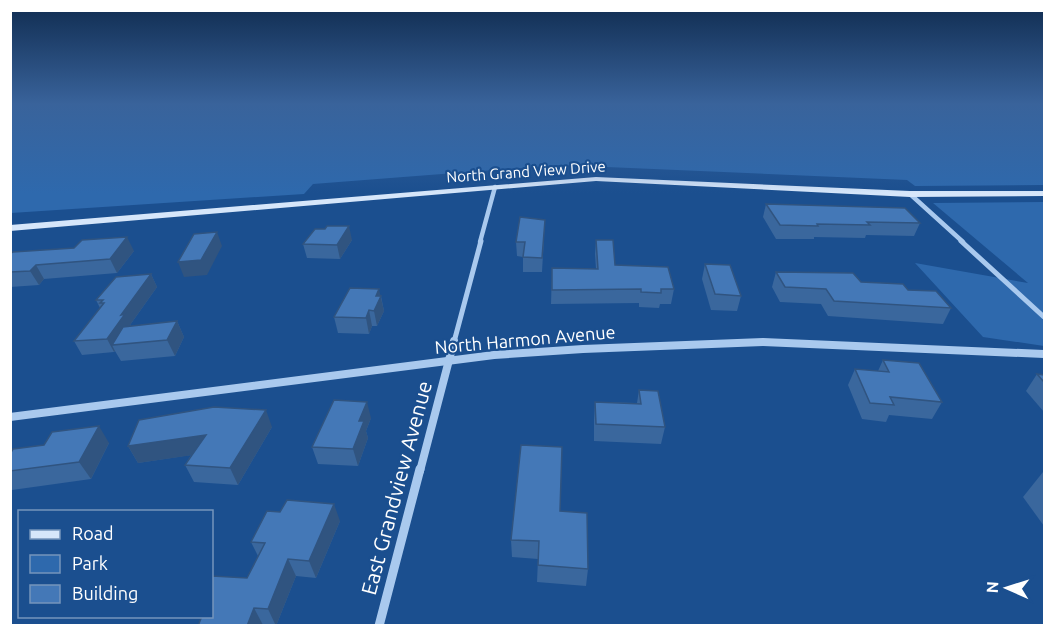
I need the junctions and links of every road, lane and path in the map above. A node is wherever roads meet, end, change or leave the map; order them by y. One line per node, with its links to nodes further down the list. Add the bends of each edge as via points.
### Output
1 (495, 187): 2 (street, North Grand View Drive, via 617,179); 4 (street, North Grand View Drive); 7 (street, East Grandview Avenue)
2 (910, 194): 3 (street, North Grand View Drive); 5 (street)
3 (1044, 194)
4 (10, 228)
5 (1044, 317)
6 (1044, 354): 7 (street, North Harmon Avenue, via 763,342 583,349)
7 (449, 361): 8 (street, North Harmon Avenue); 9 (street, East Grandview Avenue)
8 (10, 417)
9 (379, 626)

